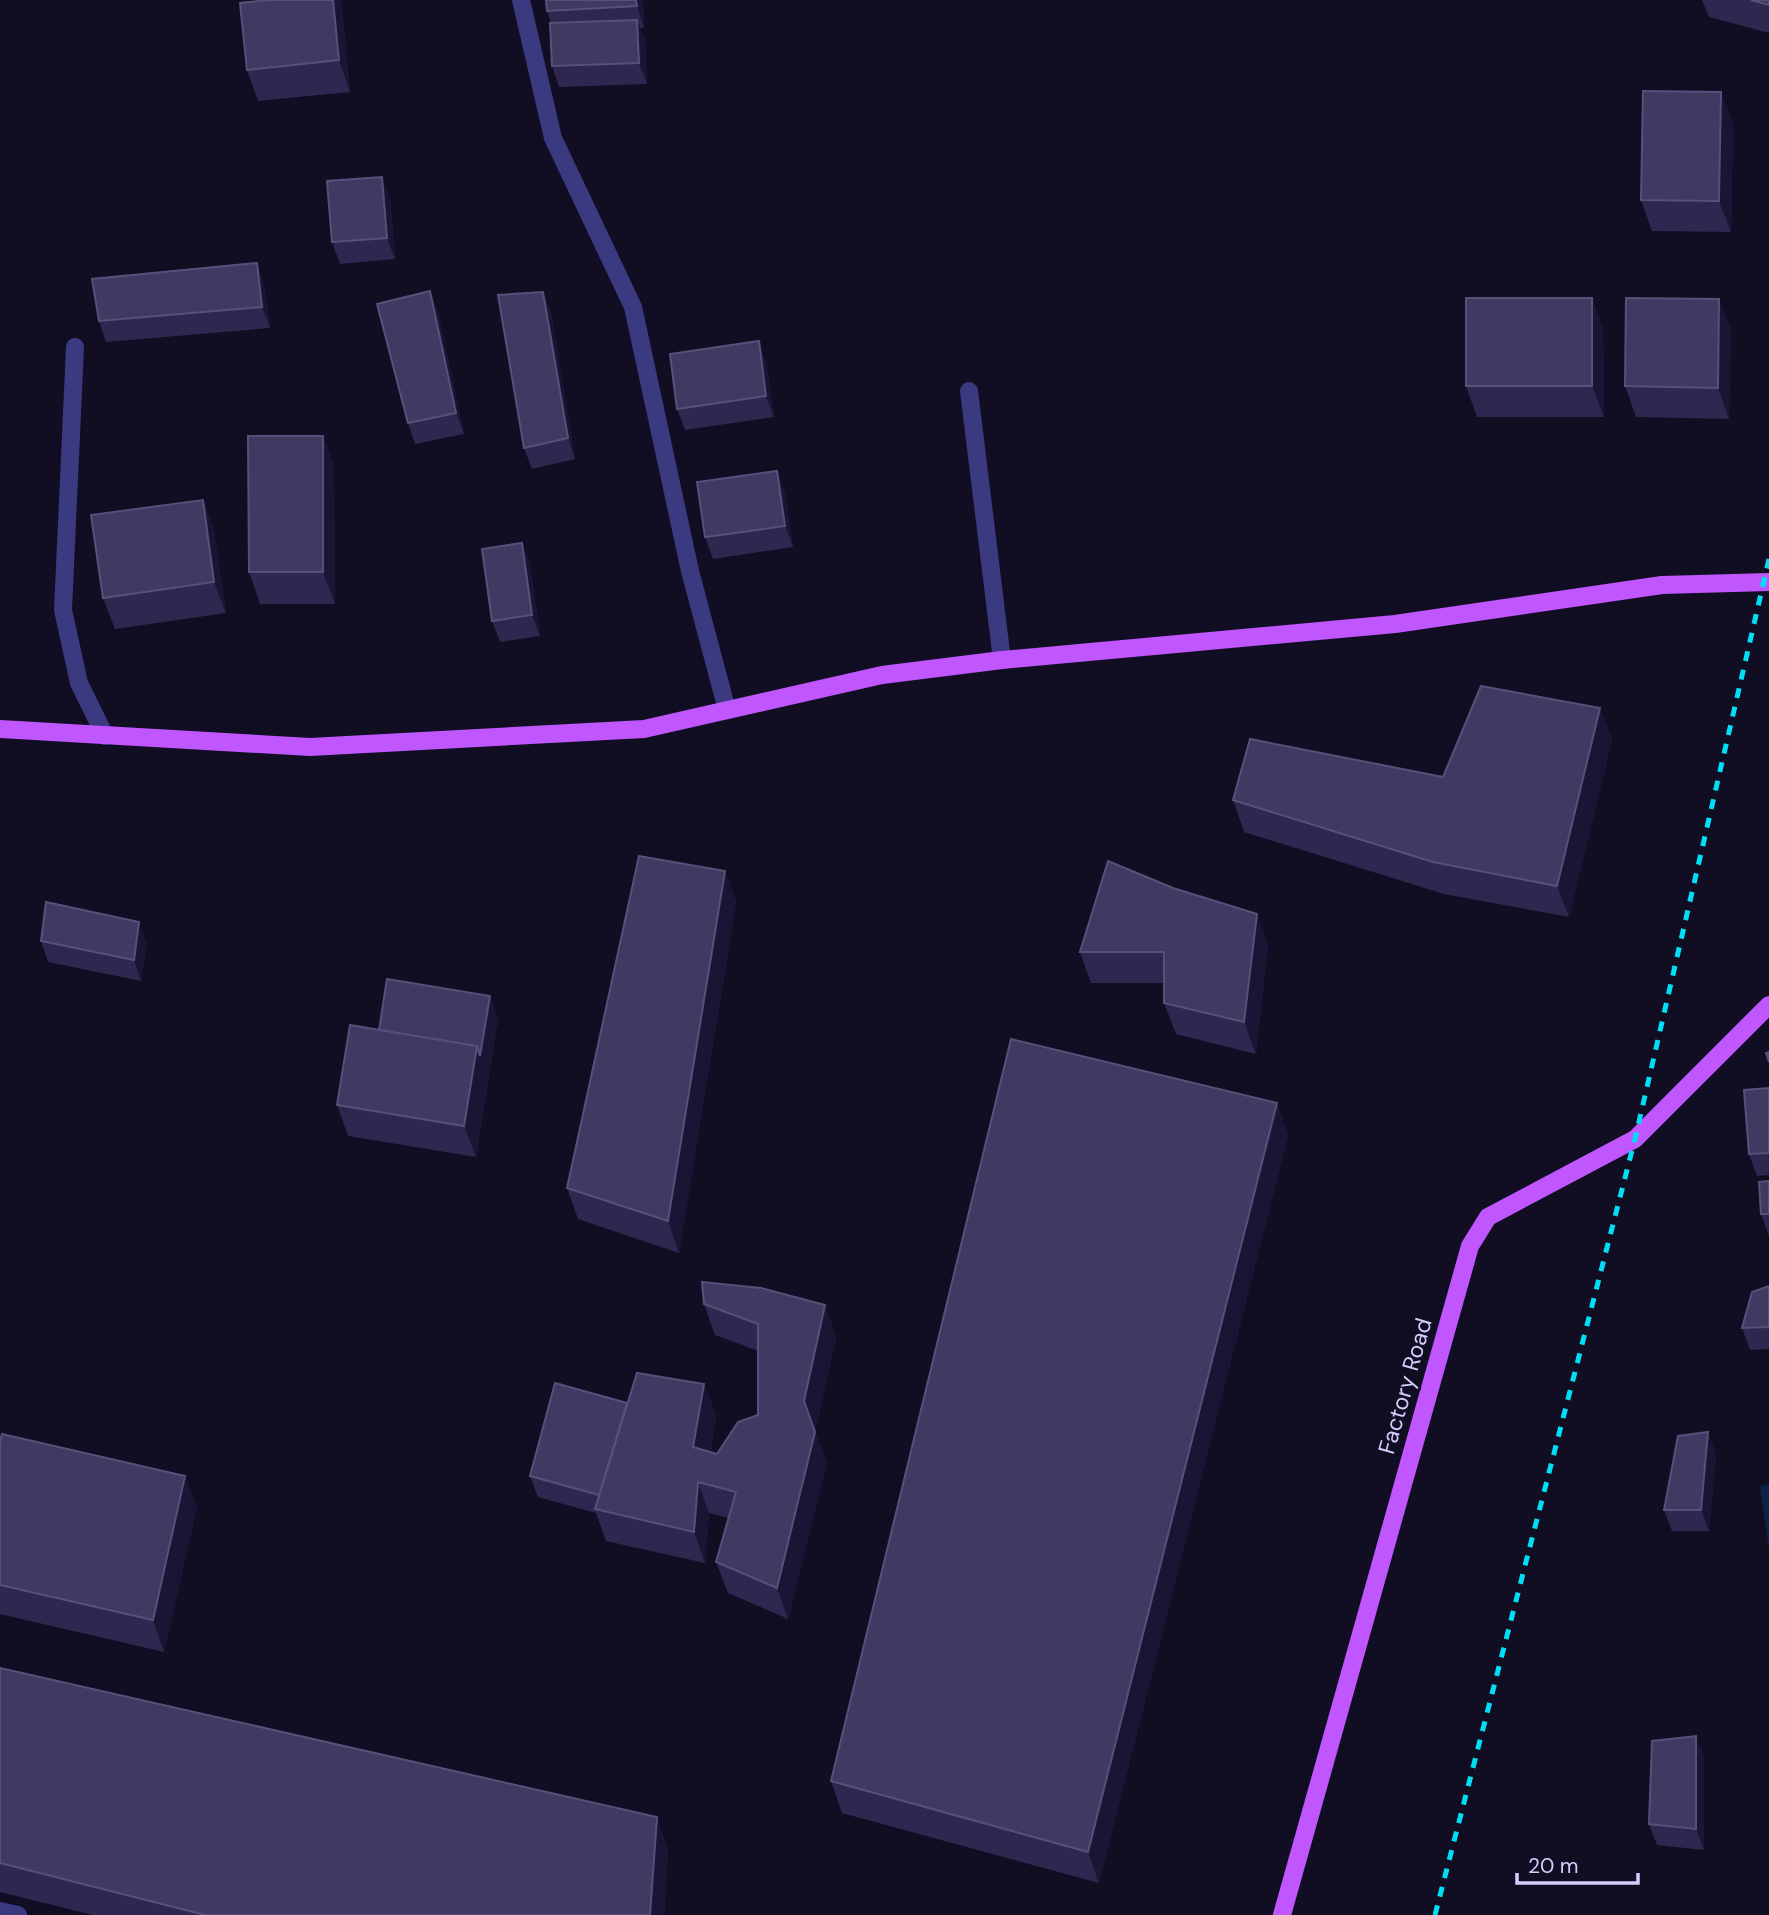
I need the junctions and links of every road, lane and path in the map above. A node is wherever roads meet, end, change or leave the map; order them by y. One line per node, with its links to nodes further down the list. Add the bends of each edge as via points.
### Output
1 (521, 0): 6 (street, via 553,138 633,307 690,571)
2 (75, 347): 8 (street, via 63,610 79,683)
3 (969, 391): 5 (street)
4 (1769, 582): 5 (main road, via 1662,586 1395,624)
5 (1002, 660): 6 (main road, via 882,676)
6 (727, 710): 8 (main road, via 645,729 310,747)
7 (0, 729): 8 (main road)
8 (105, 736)
9 (1769, 1005): 12 (main road, Factory Road, via 1635,1139 1488,1217 1470,1246)
10 (0, 1911): 11 (street)
11 (18, 1915)
12 (1282, 1915)

